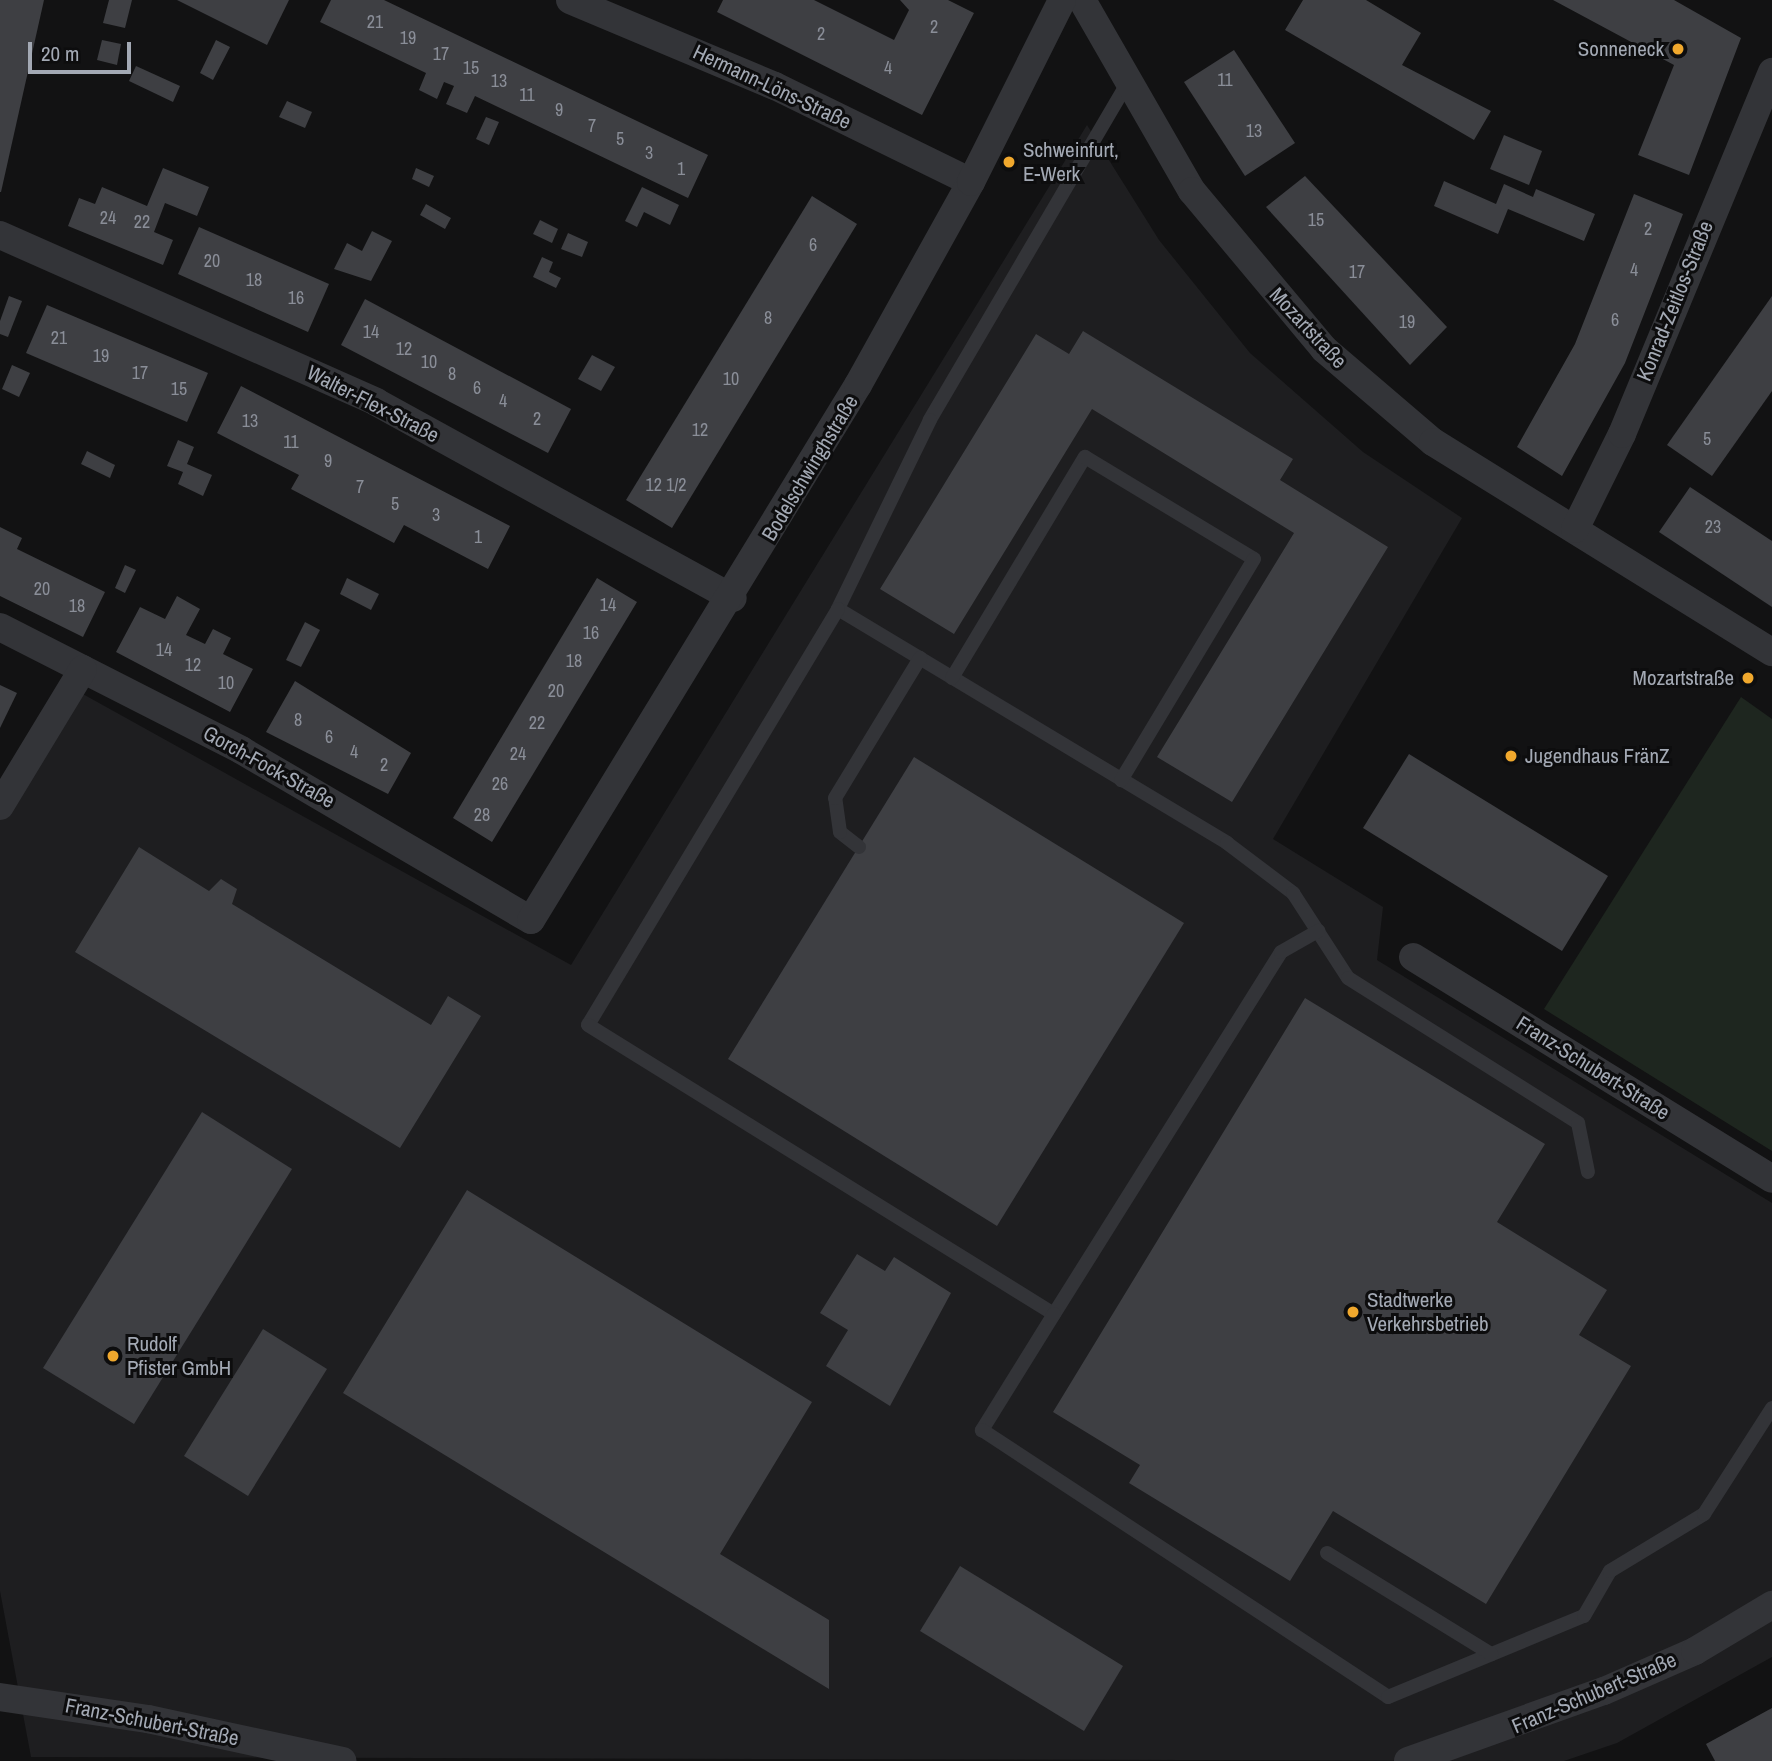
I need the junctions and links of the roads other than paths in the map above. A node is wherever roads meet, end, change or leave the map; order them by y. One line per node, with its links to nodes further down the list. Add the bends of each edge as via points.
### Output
1 (570, 0): 6 (street, Hermann-Löns-Straße, via 775,86)
2 (1062, 0): 6 (street, Bodelschwinghstraße)
3 (1082, 0): 5 (street, Mozartstraße)
4 (1772, 72): 8 (street, Konrad-Zeitlos-Straße, via 1622,434)
5 (1128, 82): 8 (street, Mozartstraße, via 1192,191 1324,349 1433,442); 10 (lane, via 930,420)
6 (971, 182): 9 (street, Bodelschwinghstraße)
7 (0, 235): 9 (street, Walter-Flex-Straße, via 376,402)
8 (1575, 530): 12 (street, Mozartstraße)
9 (733, 598): 19 (street, Bodelschwinghstraße)
10 (838, 609): 13 (lane); 24 (lane, via 589,1025)
11 (0, 627): 14 (street, Gorch-Fock-Straße)
12 (1772, 653)
13 (920, 658): 15 (lane); 18 (lane, via 835,798 840,832)
14 (83, 669): 17 (street); 19 (street, Gorch-Fock-Straße, via 241,750)
15 (953, 678): 16 (lane); 16 (lane, via 1085,457 1254,559)
16 (1121, 780): 20 (lane, via 1293,893)
17 (0, 806)
18 (859, 847)
19 (531, 920)
20 (1318, 931): 22 (lane, via 1348,978 1578,1123); 24 (lane, via 1281,952)
21 (1413, 957): 23 (street, Franz-Schubert-Straße)
22 (1588, 1172)
23 (1772, 1179)
24 (1054, 1314): 28 (lane, via 982,1430 1388,1697)
25 (1772, 1408): 28 (lane, via 1704,1514 1610,1572 1584,1616)
26 (1327, 1553): 28 (lane)
27 (1772, 1605): 31 (street, Franz-Schubert-Straße, via 1695,1651 1604,1691)
28 (1491, 1654)
29 (0, 1697): 30 (street, Franz-Schubert-Straße, via 148,1719)
30 (343, 1761)
31 (1408, 1761)

